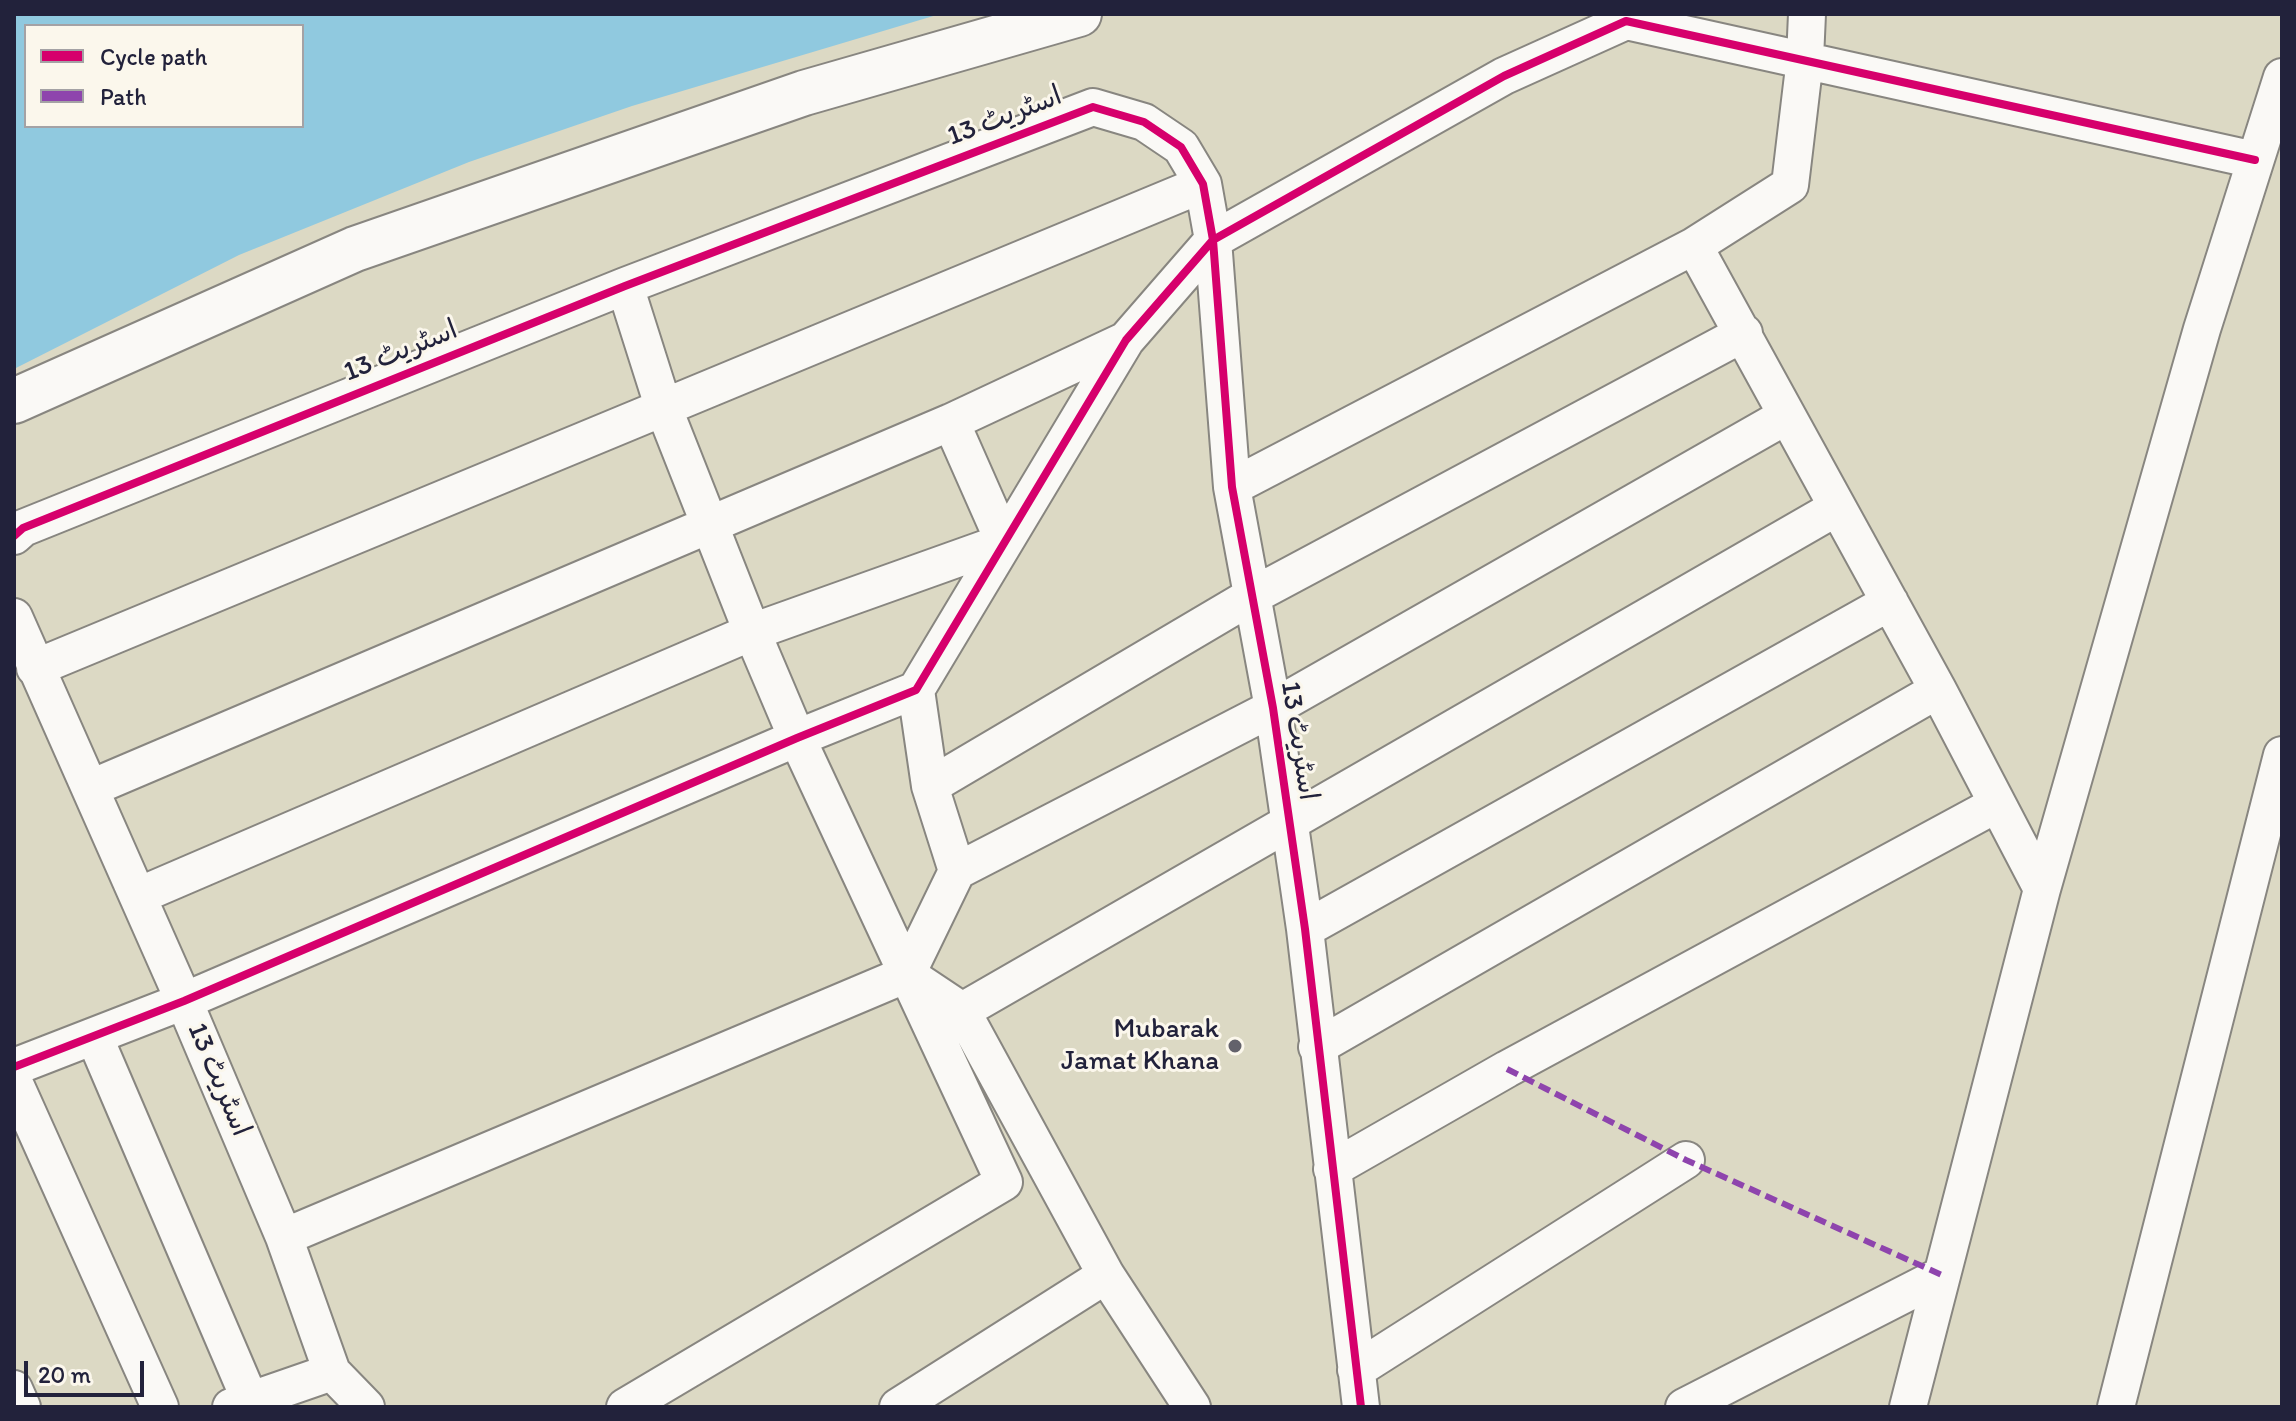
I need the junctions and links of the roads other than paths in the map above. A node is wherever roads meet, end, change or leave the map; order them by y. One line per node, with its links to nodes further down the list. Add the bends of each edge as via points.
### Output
1 (1079, 14): 12 (main road, via 804,93 355,249)
2 (1807, 14): 3 (street)
3 (1805, 59): 5 (street); 7 (street, via 1626,21 1504,76); 8 (street, via 1790,185)
4 (2281, 87): 5 (street)
5 (2255, 160): 36 (street)
6 (1203, 184): 7 (street, اسٹریٹ 13); 9 (street, اسٹریٹ 13, via 1181,147 1144,122 1093,107); 13 (street)
7 (1213, 240): 11 (street); 16 (street, اسٹریٹ 13)
8 (1694, 246): 10 (street); 16 (street)
9 (625, 286): 13 (street); 19 (street, اسٹریٹ 13)
10 (1744, 333): 14 (street); 21 (street)
11 (1126, 340): 15 (street); 20 (street)
12 (14, 401)
13 (664, 409): 18 (street); 25 (street)
14 (1786, 416): 17 (street); 28 (street)
15 (951, 422): 18 (street); 20 (street)
16 (1232, 487): 21 (street, اسٹریٹ 13)
17 (1836, 508): 22 (street); 34 (street)
18 (708, 525): 24 (street); 32 (street)
19 (14, 536)
20 (1004, 542): 24 (street); 26 (street)
21 (1250, 597): 28 (street, اسٹریٹ 13); 31 (street)
22 (1890, 602): 27 (street); 38 (street)
23 (14, 617): 25 (street, اسٹریٹ 13)
24 (752, 632): 29 (street); 37 (street)
25 (35, 668): 32 (street, اسٹریٹ 13)
26 (916, 690): 29 (street); 31 (street)
27 (1938, 690): 33 (street); 43 (street)
28 (1273, 708): 34 (street, اسٹریٹ 13); 35 (street)
29 (797, 738): 39 (street); 40 (street)
30 (2282, 755): 64 (street)
31 (930, 786): 35 (street)
32 (91, 788): 37 (street, اسٹریٹ 13)
33 (1997, 804): 36 (street); 47 (street)
34 (1288, 822): 38 (street, اسٹریٹ 13); 41 (street)
35 (957, 871): 39 (street)
36 (2042, 889): 50 (street)
37 (138, 896): 40 (street, اسٹریٹ 13)
38 (1305, 929): 43 (street, اسٹریٹ 13)
39 (907, 974): 41 (street); 48 (street); 58 (street, via 1004,1182)
40 (184, 1001): 42 (street); 48 (street, اسٹریٹ 13)
41 (962, 1011): 49 (street)
42 (94, 1036): 44 (street); 54 (street)
43 (1317, 1047): 47 (street, اسٹریٹ 13)
44 (14, 1067)
45 (14, 1082): 56 (street)
46 (1686, 1160): 51 (street)
47 (1332, 1169): 51 (street, اسٹریٹ 13)
48 (284, 1237): 52 (street, اسٹریٹ 13)
49 (1106, 1275): 59 (street); 60 (street)
50 (1942, 1275): 62 (street); 63 (street)
51 (1356, 1370): 61 (street, اسٹریٹ 13)
52 (332, 1372): 54 (street); 57 (street, اسٹریٹ 13)
53 (14, 1389): 55 (street)
54 (241, 1404)
55 (22, 1407)
56 (160, 1407)
57 (366, 1407)
58 (625, 1407)
59 (898, 1407)
60 (1192, 1407)
61 (1361, 1407)
62 (1684, 1407)
63 (1908, 1407)
64 (2116, 1407)

